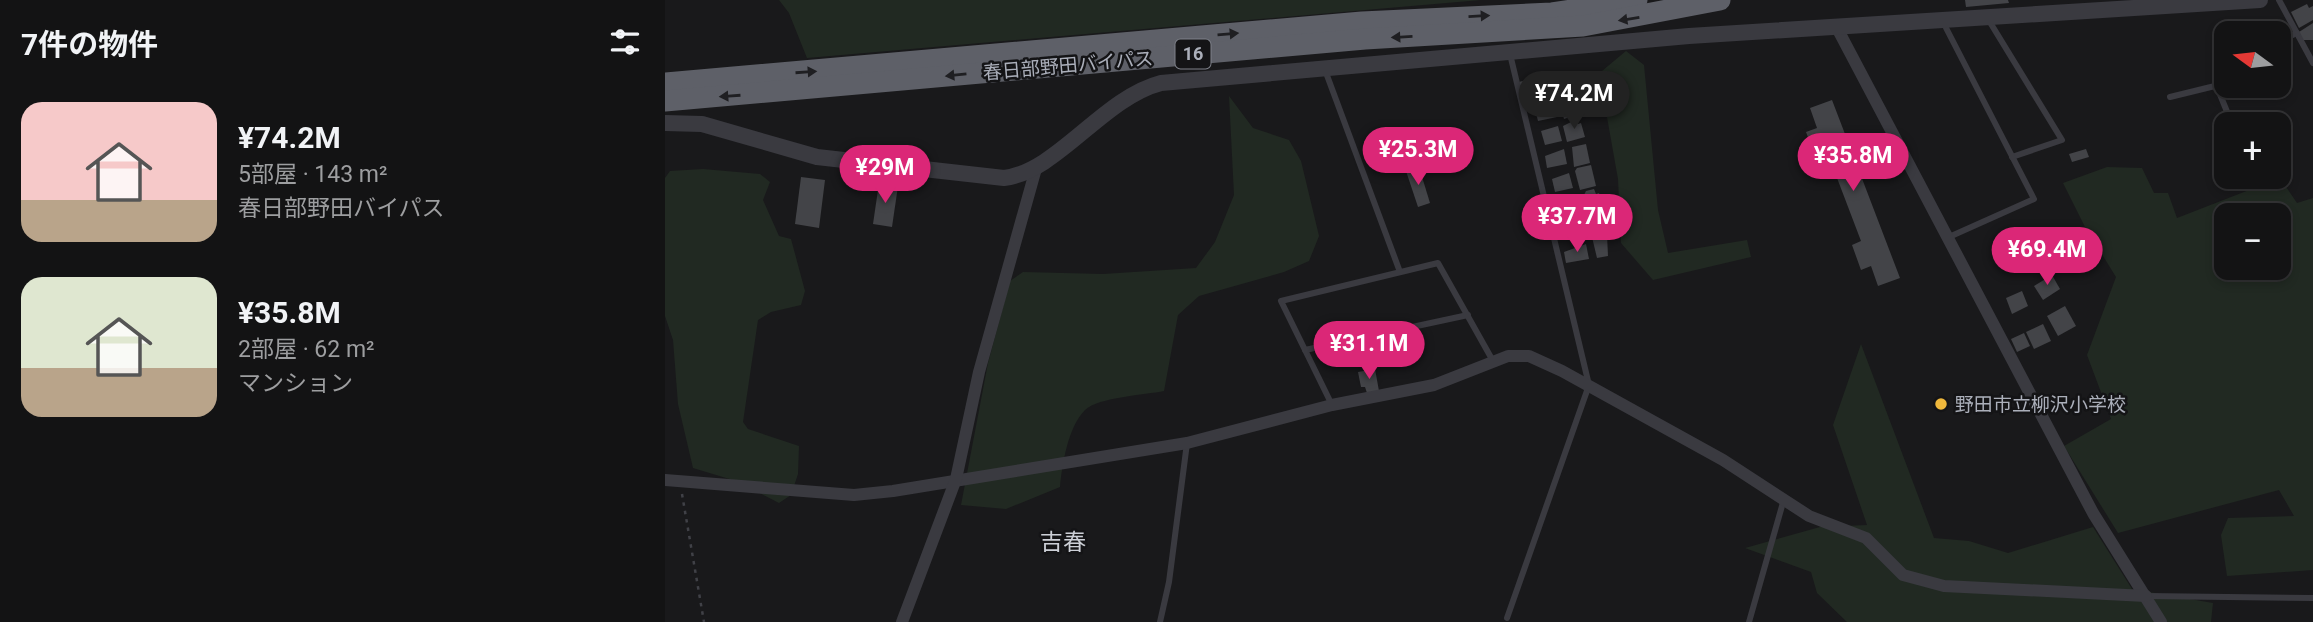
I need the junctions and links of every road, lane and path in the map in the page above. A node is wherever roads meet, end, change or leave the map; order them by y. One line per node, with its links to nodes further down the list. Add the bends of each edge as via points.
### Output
1 (1637, 0): 14 (highway, 春日部野田バイパス / 16, one-way to 1, via 1349,23 1552,13)
2 (1720, 0): 17 (highway, 春日部野田バイパス / 16, one-way to 17, via 1583,26 1352,40)
3 (2260, 0): 5 (street)
4 (2279, 0): 9 (lane)
5 (2048, 6): 6 (street)
6 (1986, 16): 7 (street); 19 (lane, via 2062,140)
7 (1942, 18): 8 (street); 19 (lane)
8 (1836, 26): 11 (street); 21 (street)
9 (2297, 33): 10 (lane); 12 (lane)
10 (2291, 36)
11 (1510, 52): 13 (street); 26 (lane)
12 (2313, 63)
13 (1324, 67): 20 (street, via 1143,88); 22 (lane)
14 (665, 83)
15 (2214, 86): 16 (lane)
16 (2170, 97)
17 (665, 101)
18 (665, 123): 20 (street, via 702,124 817,157 868,165 1004,178)
19 (2012, 157): 21 (lane, via 2034,199)
20 (1037, 165): 29 (street, via 979,372)
21 (1949, 237): 33 (street, via 2093,513)
22 (1400, 272): 23 (lane, via 1438,262); 24 (lane, via 1281,301)
23 (1468, 316): 24 (lane); 25 (lane)
24 (1305, 350): 27 (lane)
25 (1494, 363): 26 (street, via 1508,356 1529,356); 27 (street, via 1434,385)
26 (1589, 385): 32 (street); 35 (lane)
27 (1332, 405): 28 (street)
28 (1187, 443): 29 (street); 38 (lane)
29 (956, 479): 31 (street, via 854,495); 37 (street)
30 (665, 480): 31 (street)
31 (680, 483): 36 (path)
32 (1784, 499): 33 (street, via 1809,516 1866,538 1903,575 1917,581); 39 (lane)
33 (2146, 596): 34 (lane); 40 (street)
34 (2313, 598)
35 (1507, 618)
36 (704, 622)
37 (902, 622)
38 (1160, 622)
39 (1749, 622)
40 (2161, 622)

